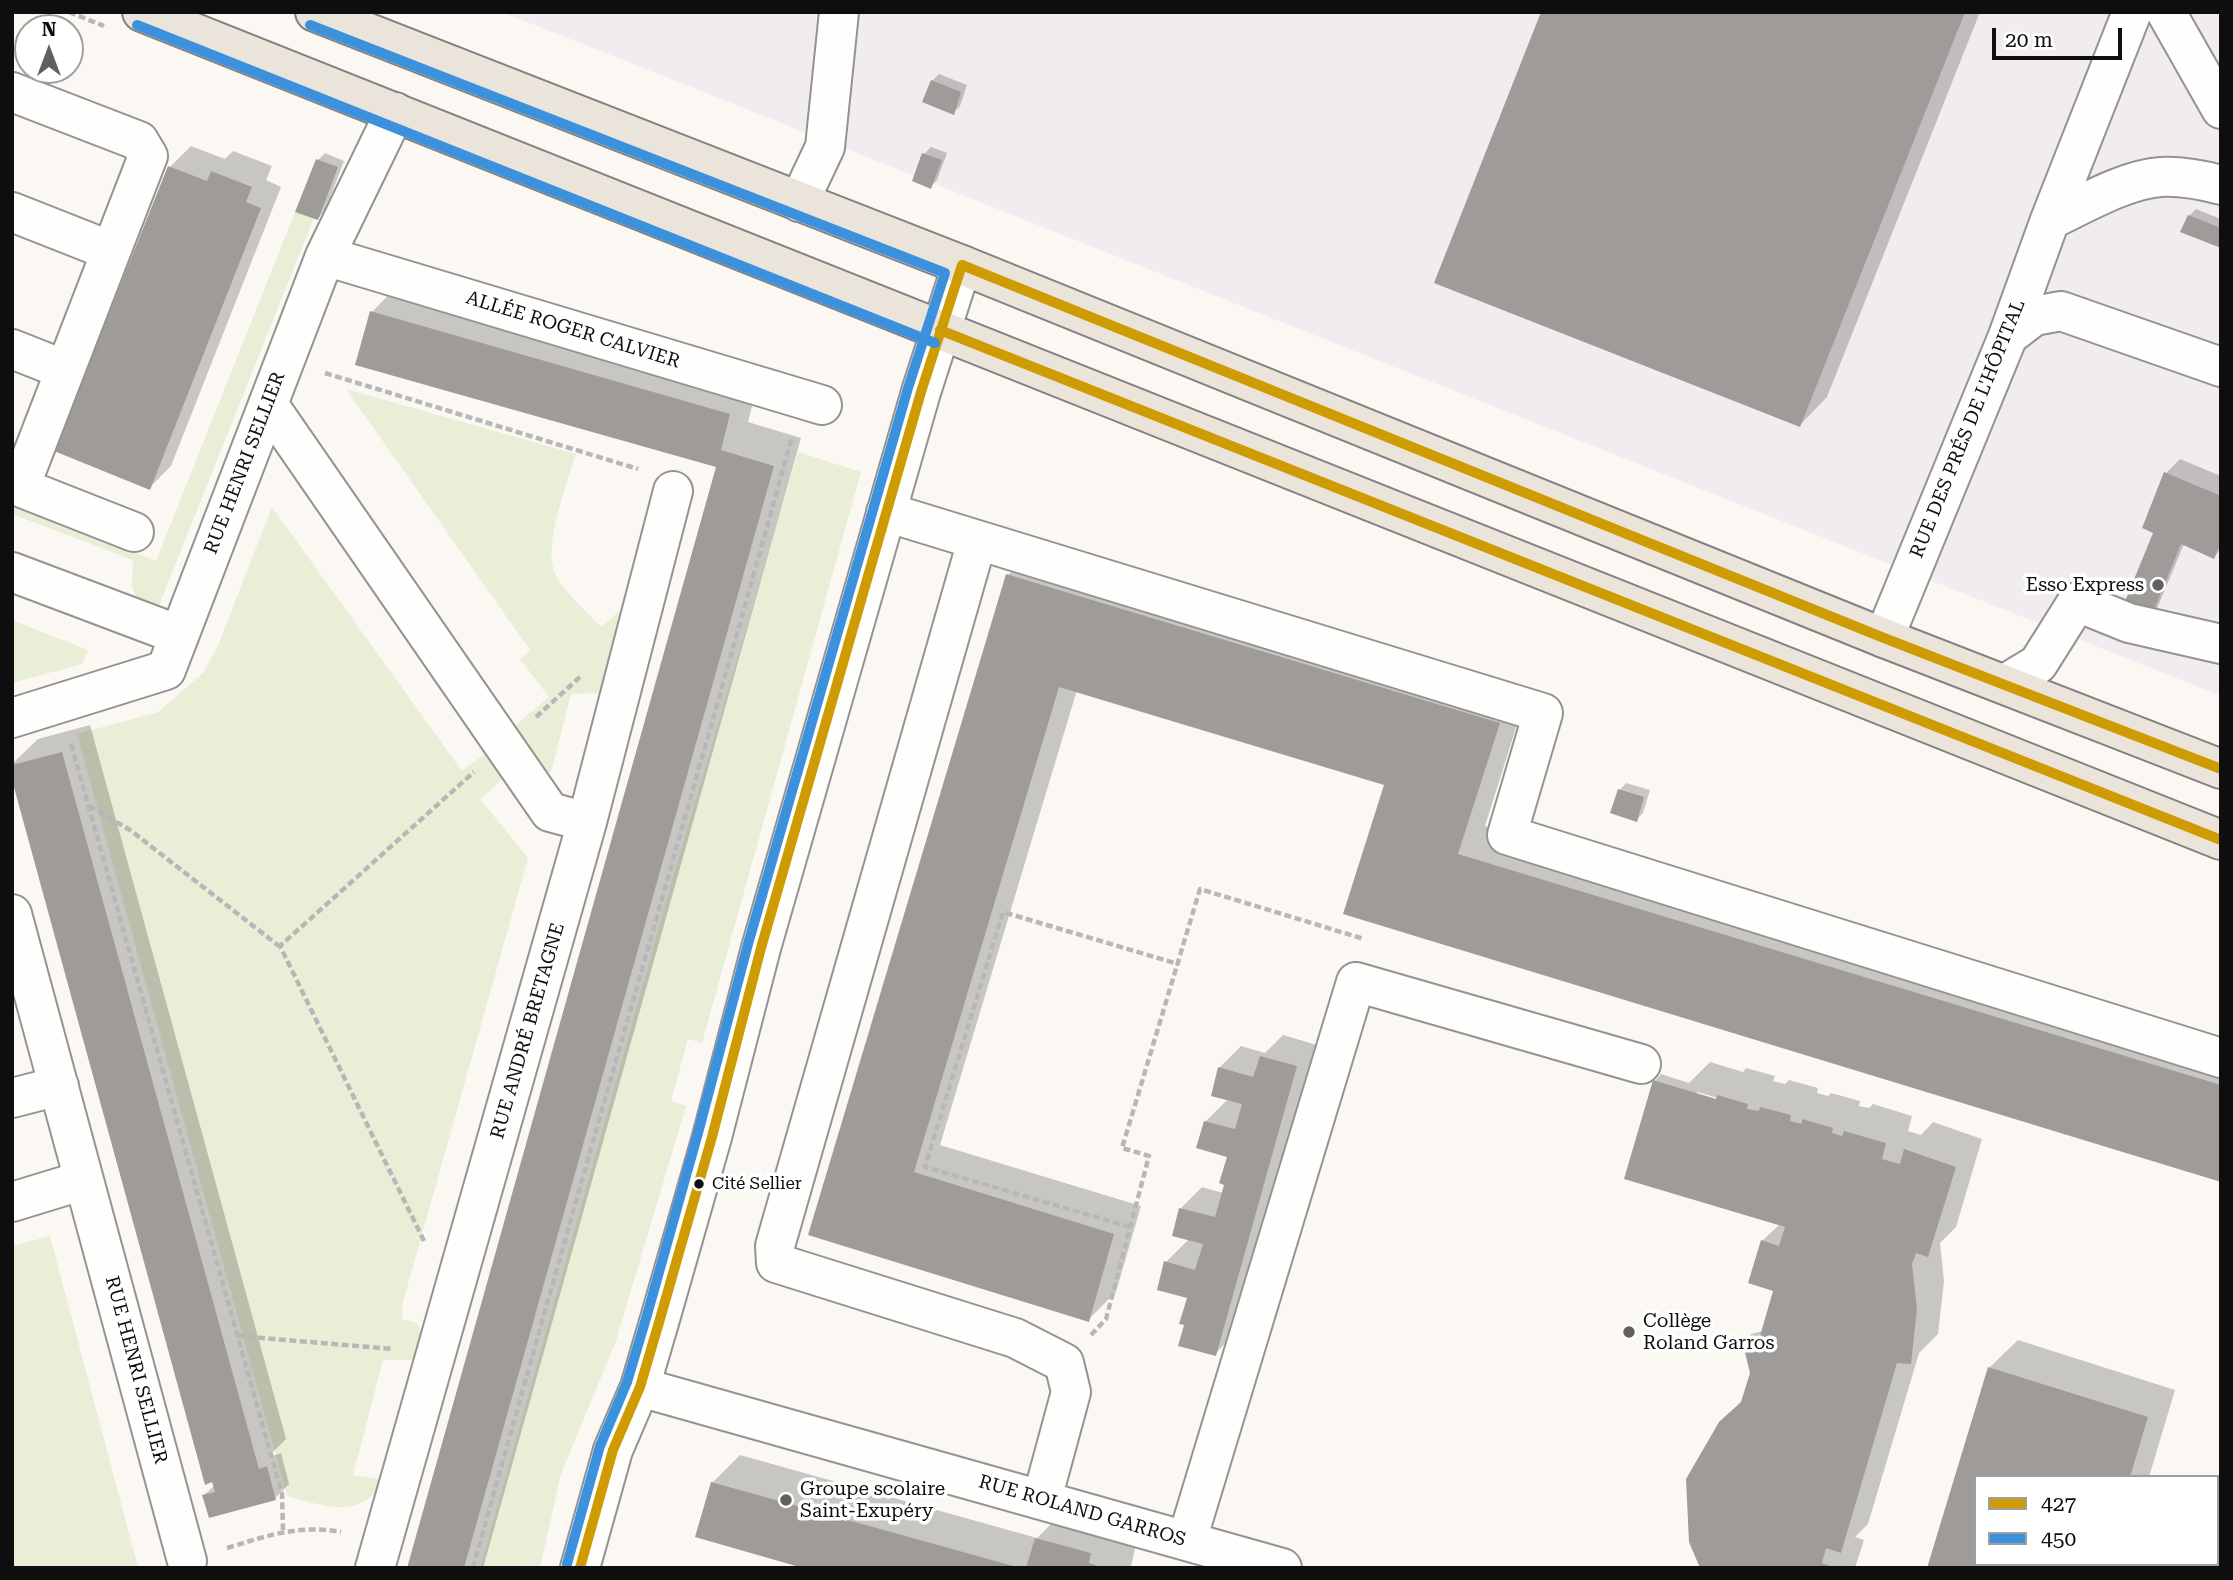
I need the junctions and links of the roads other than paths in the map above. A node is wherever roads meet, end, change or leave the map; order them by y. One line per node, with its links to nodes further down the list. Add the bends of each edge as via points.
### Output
1 (142, 12): 8 (main road)
2 (315, 12): 10 (main road)
3 (839, 12): 10 (street, via 825,147)
4 (2132, 12): 12 (street, RUE DES PRÉS DE L'HÔPITAL)
5 (2166, 12): 7 (street)
6 (12, 92): 13 (street, via 139,141 144,149 148,156)
7 (2221, 109)
8 (396, 112): 14 (street, RUE HENRI SELLIER); 16 (main road)
9 (2221, 185): 12 (street, via 2161,177 2130,184)
10 (799, 202): 15 (main road)
11 (12, 212): 13 (street)
12 (2050, 220): 17 (street, RUE DES PRÉS DE L'HÔPITAL)
13 (111, 251): 20 (street)
14 (325, 256): 21 (street, ALLÉE ROGER CALVIER); 22 (street, RUE HENRI SELLIER)
15 (962, 265): 16 (street); 30 (main road)
16 (940, 330): 25 (street); 36 (main road)
17 (2008, 336): 19 (street, via 2034,316 2061,311); 30 (street, RUE DES PRÉS DE L'HÔPITAL)
18 (12, 349): 20 (street)
19 (2221, 367)
20 (65, 370): 23 (street)
21 (812, 402)
22 (268, 404): 29 (street, RUE HENRI SELLIER); 35 (street, via 550,811)
23 (16, 486): 26 (street)
24 (673, 491): 35 (street, RUE ANDRÉ BRETAGNE)
25 (886, 512): 27 (street); 44 (street)
26 (134, 532)
27 (976, 541): 38 (street, via 1543,713 1507,835); 45 (street, via 775,1246 776,1263 1015,1338 1064,1363 1071,1392)
28 (12, 572): 29 (street)
29 (179, 635): 33 (street, RUE HENRI SELLIER, via 166,670)
30 (1884, 638): 32 (main road)
31 (2221, 644): 32 (street, via 2129,623 2077,602 2038,664)
32 (2005, 684): 34 (main road)
33 (12, 718)
34 (2221, 769)
35 (587, 822): 47 (street, RUE ANDRÉ BRETAGNE)
36 (2221, 840)
37 (12, 914): 40 (street, RUE HENRI SELLIER)
38 (2221, 1058)
39 (1641, 1064): 46 (street, via 1356,982)
40 (59, 1086): 41 (street); 42 (street, RUE HENRI SELLIER)
41 (12, 1098)
42 (84, 1180): 43 (street); 48 (street, RUE HENRI SELLIER)
43 (12, 1202)
44 (640, 1387): 45 (street, RUE ROLAND GARROS); 49 (street, via 613,1450)
45 (1042, 1499): 46 (street, RUE ROLAND GARROS)
46 (1187, 1540): 50 (street, RUE ROLAND GARROS)
47 (379, 1554)
48 (187, 1561)
49 (580, 1568)
50 (1282, 1568)

